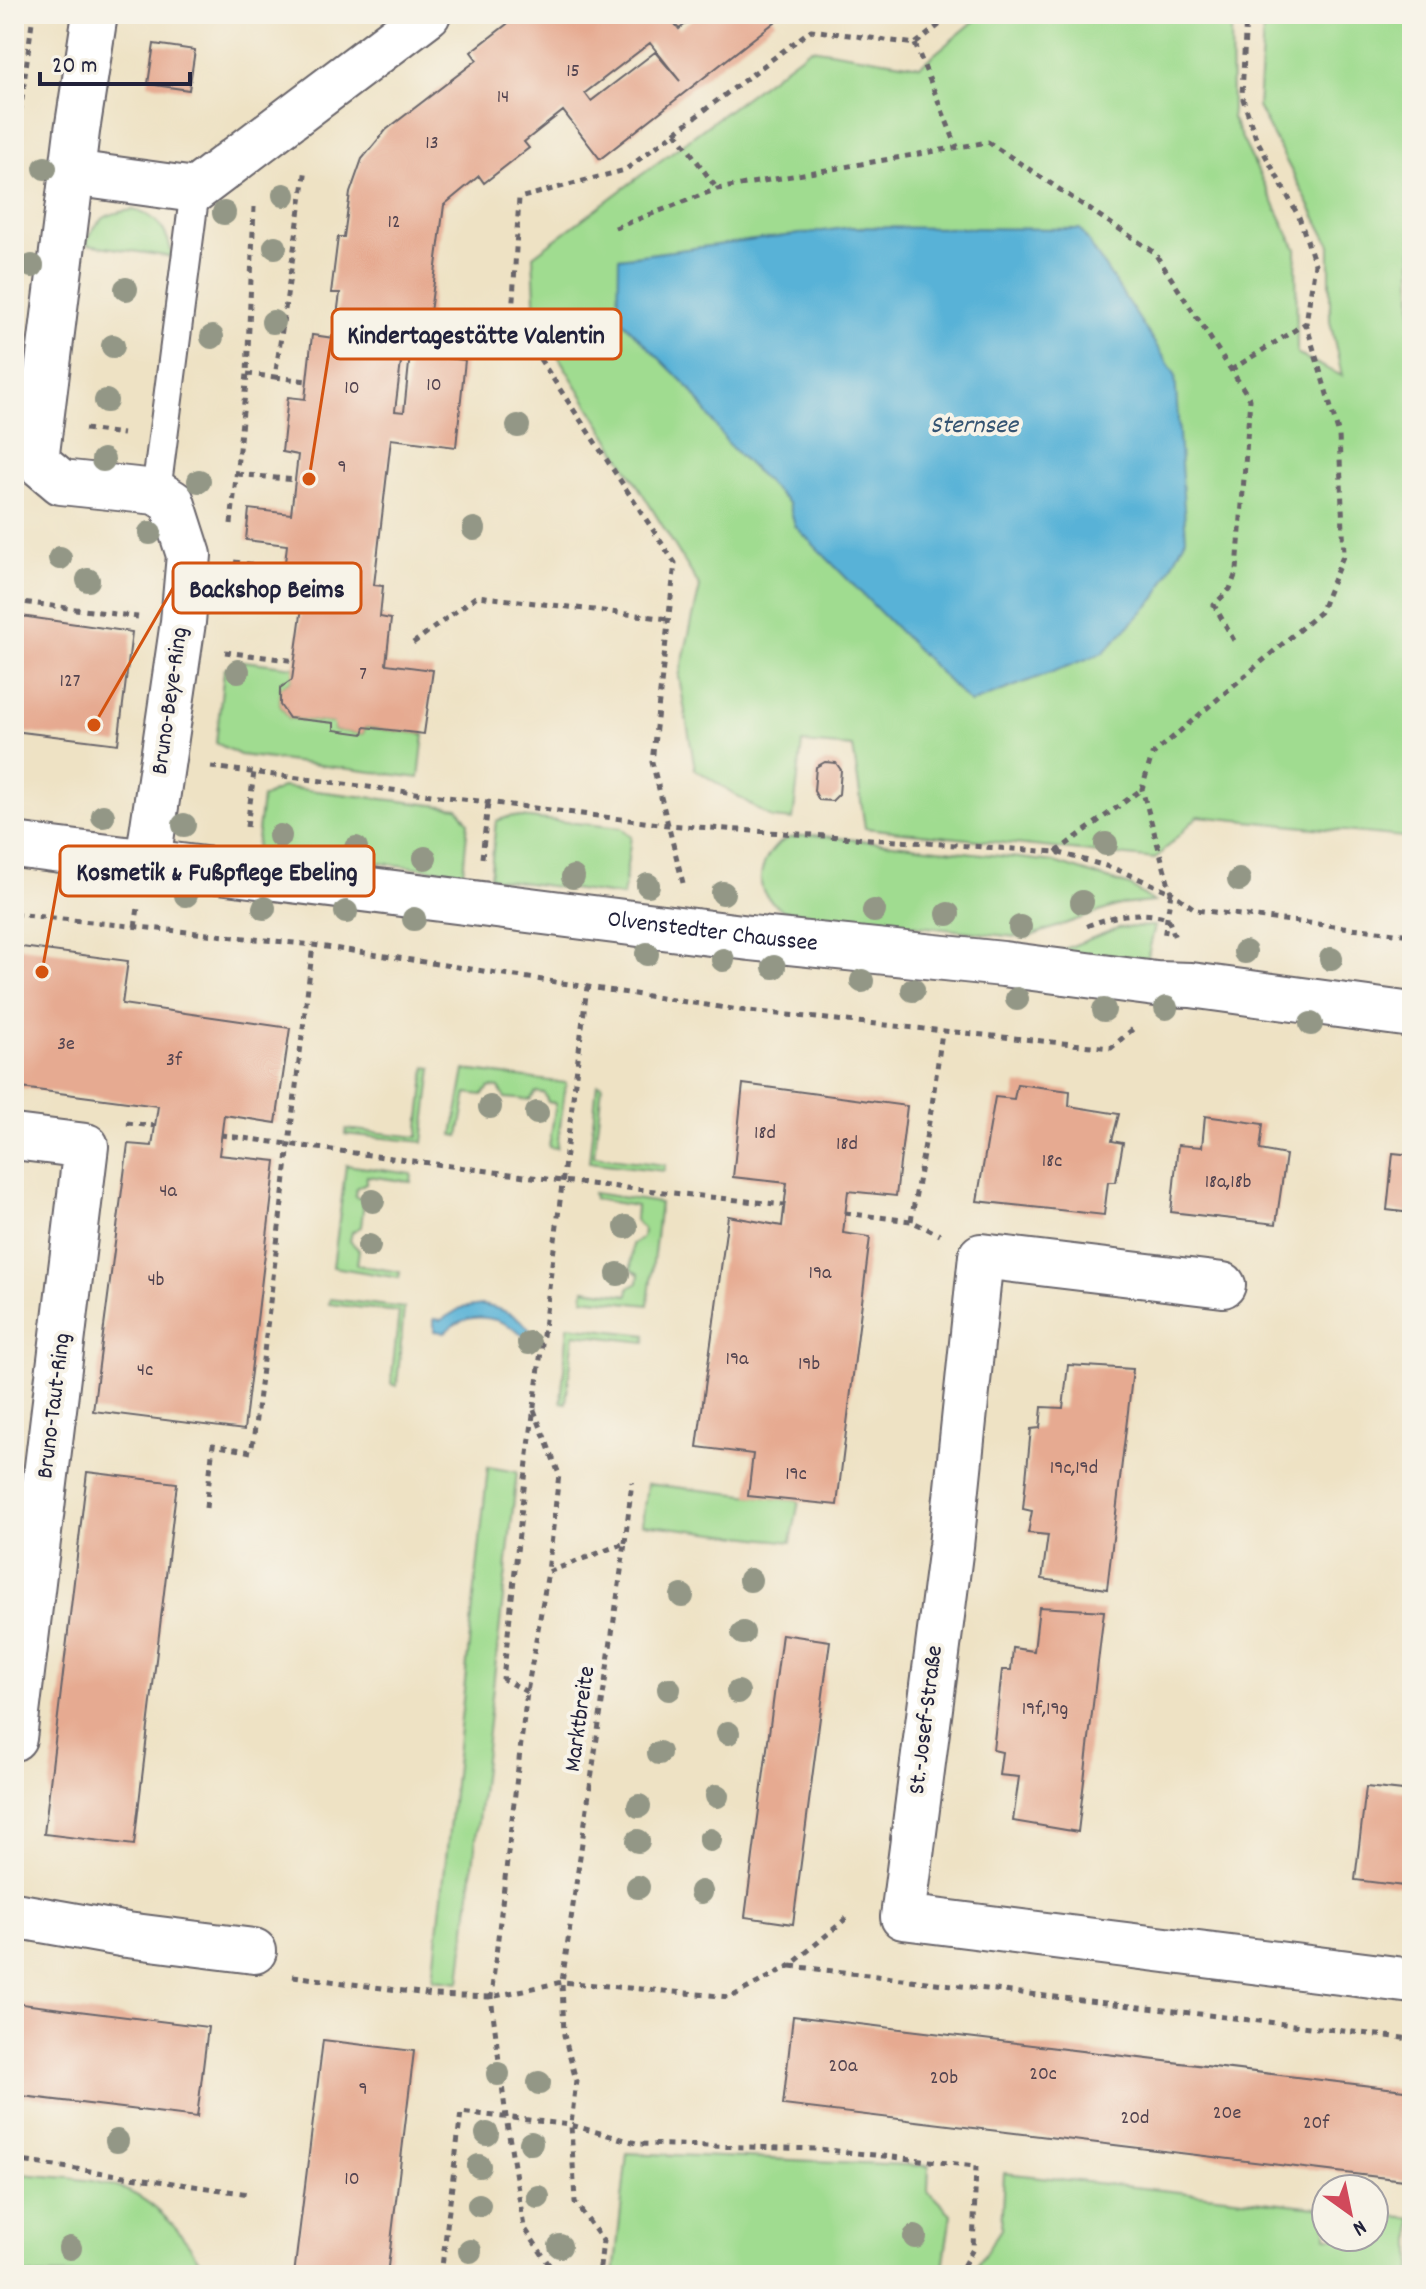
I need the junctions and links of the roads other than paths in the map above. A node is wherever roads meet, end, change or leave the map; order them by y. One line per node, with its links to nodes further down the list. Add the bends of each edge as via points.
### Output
1 (95, 14): 3 (street)
2 (428, 14): 4 (street)
3 (72, 173): 4 (street); 5 (street, via 36,461 61,482)
4 (195, 190): 5 (lane)
5 (156, 492): 7 (street, Bruno-Beye-Ring, via 172,502 189,555)
6 (14, 845): 7 (street, Olvenstedter Chaussee)
7 (148, 861): 8 (street, Olvenstedter Chaussee)
8 (1412, 1015)
9 (14, 1137): 11 (street, Bruno-Taut-Ring, via 86,1146)
10 (1223, 1285): 14 (street, St.-Josef-Straße, via 981,1256 951,1546 903,1917)
11 (14, 1738)
12 (14, 1915): 13 (street)
13 (254, 1951)
14 (1412, 1981)

